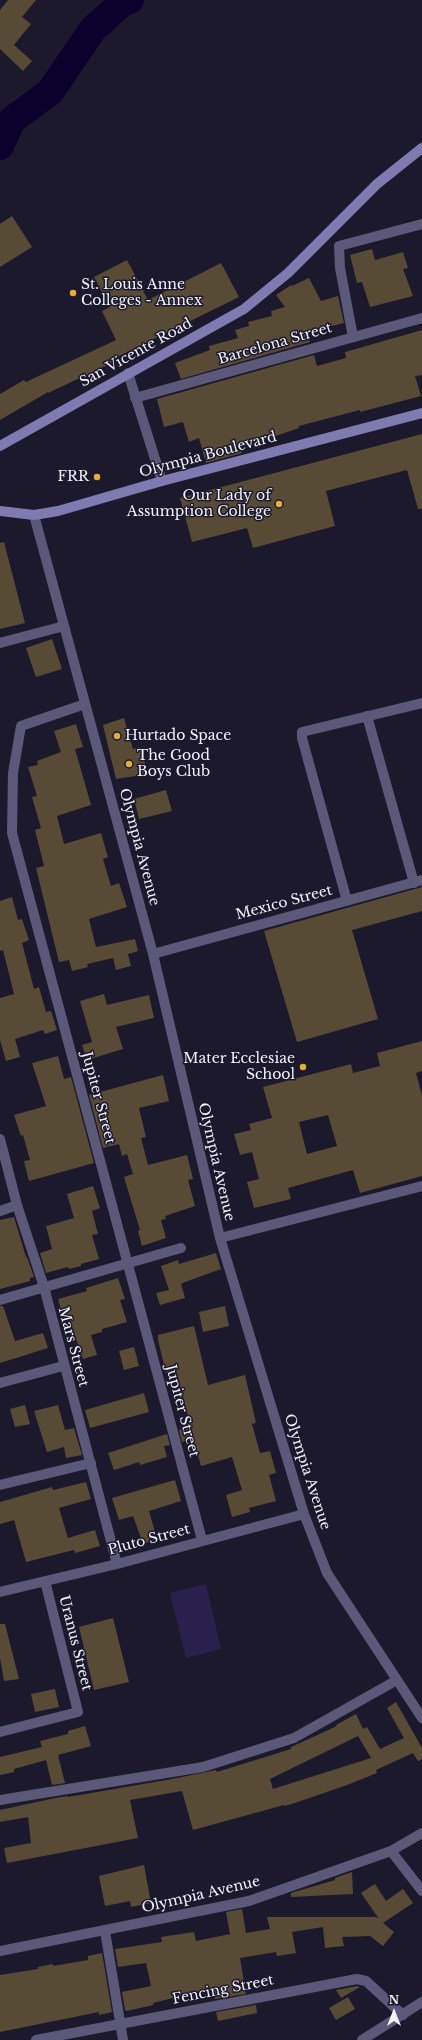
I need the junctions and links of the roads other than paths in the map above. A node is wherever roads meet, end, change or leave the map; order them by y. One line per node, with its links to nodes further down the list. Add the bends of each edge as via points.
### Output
1 (422, 148): 5 (main road, San Vicente Road, via 377,184 288,273 244,309)
2 (422, 224): 4 (street, via 339,246 340,268)
3 (422, 318): 4 (street, Barcelona Street)
4 (353, 337): 6 (street, Barcelona Street)
5 (128, 373): 6 (street); 8 (main road, San Vicente Road)
6 (135, 398): 9 (street)
7 (422, 413): 9 (main road, Olympia Boulevard)
8 (0, 446)
9 (162, 481): 11 (main road, Olympia Boulevard, via 58,511)
10 (0, 511): 11 (main road, Olympia Boulevard)
11 (34, 515): 12 (street, Olympia Avenue)
12 (64, 626): 13 (street); 15 (street, Olympia Avenue)
13 (0, 643)
14 (422, 702): 16 (street)
15 (85, 704): 19 (street, Olympia Avenue); 26 (street, Jupiter Street, via 21,726 13,773 12,833)
16 (368, 716): 17 (street); 18 (street, via 302,732)
17 (418, 881): 18 (street, Mexico Street)
18 (347, 901): 19 (street, Mexico Street)
19 (153, 954): 24 (street, Olympia Avenue)
20 (0, 1139): 22 (street, Mars Street)
21 (422, 1186): 24 (street)
22 (17, 1205): 23 (street); 27 (street, Mars Street)
23 (0, 1211)
24 (220, 1238): 33 (street, Olympia Avenue)
25 (181, 1248): 26 (street)
26 (128, 1264): 27 (street); 34 (street, Jupiter Street)
27 (44, 1287): 28 (street); 29 (street, Mars Street)
28 (0, 1300)
29 (63, 1366): 30 (street); 31 (street, Mars Street)
30 (0, 1383)
31 (91, 1463): 32 (street); 35 (street, Mars Street)
32 (0, 1485)
33 (304, 1514): 34 (street, Pluto Street); 38 (street, Olympia Avenue, via 327,1573)
34 (202, 1540): 35 (street, Pluto Street)
35 (117, 1564): 36 (street, Pluto Street)
36 (45, 1581): 37 (street, Pluto Street); 40 (street, Uranus Street, via 78,1712)
37 (0, 1592)
38 (397, 1680): 39 (street, Olympia Avenue); 41 (street, via 294,1738 203,1767)
39 (422, 1718)
40 (0, 1732)
41 (0, 1800)
42 (422, 1833): 43 (street, Olympia Avenue)
43 (391, 1851): 44 (street); 45 (street, Olympia Avenue, via 249,1901)
44 (422, 1891)
45 (105, 1931): 46 (street, Olympia Avenue); 49 (street)
46 (0, 1951)
47 (422, 2002): 48 (street)
48 (403, 2014): 49 (street, Fencing Street, via 366,1981 357,1979); 52 (street)
49 (120, 2024): 50 (street, Fencing Street); 51 (street)
50 (36, 2040)
51 (123, 2040)
52 (362, 2040)

